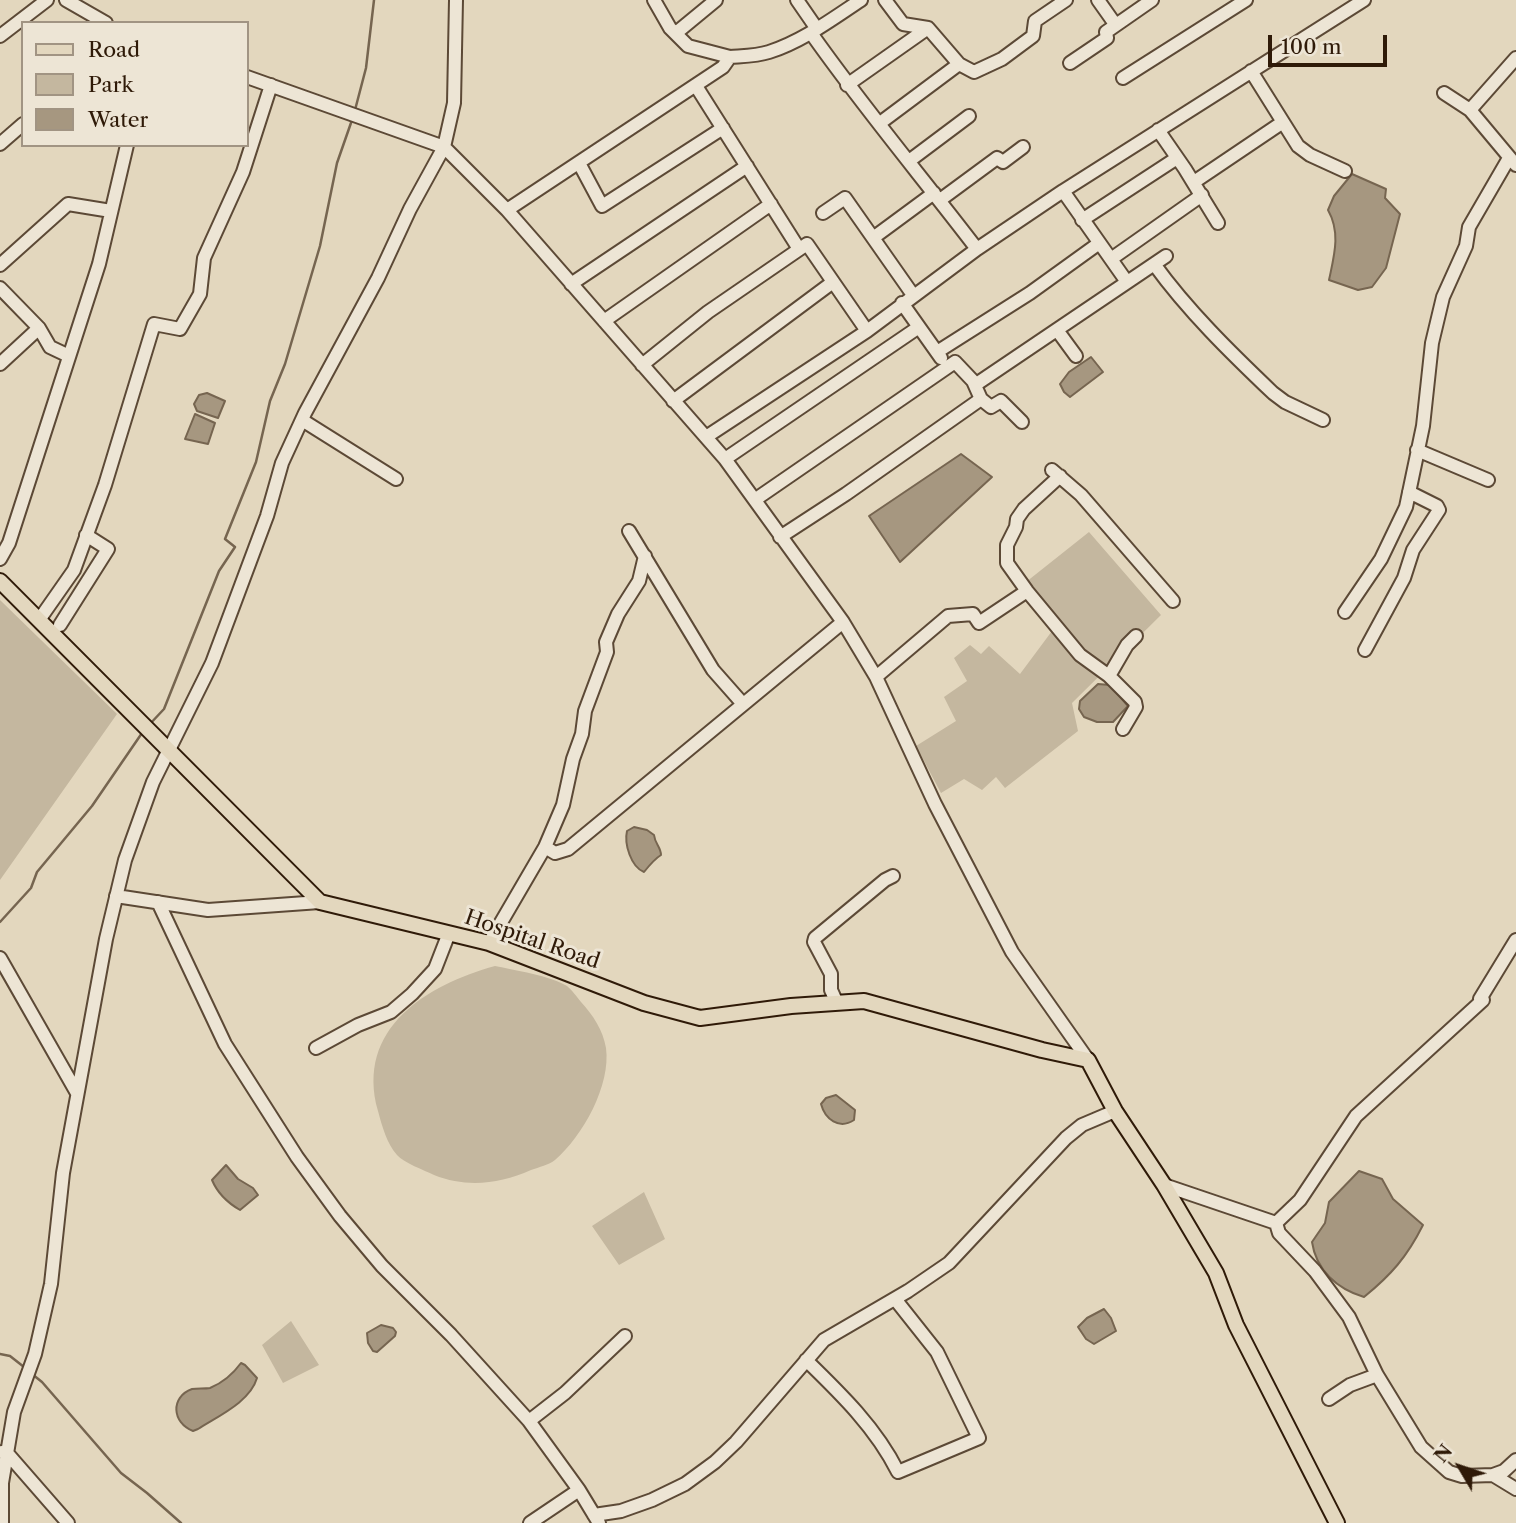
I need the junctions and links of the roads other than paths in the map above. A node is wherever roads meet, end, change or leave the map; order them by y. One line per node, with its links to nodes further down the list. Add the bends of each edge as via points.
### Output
1 (47, 0): 19 (street)
2 (66, 0): 14 (street)
3 (456, 0): 40 (street, via 454,103)
4 (654, 0): 18 (street)
5 (716, 0): 18 (street)
6 (797, 0): 17 (street)
7 (861, 0): 17 (street)
8 (885, 0): 16 (street, via 903,24)
9 (1066, 0): 23 (street, via 1035,21 1033,36 1002,59 974,72)
10 (1098, 0): 15 (street)
11 (1152, 0): 15 (street)
12 (1246, 0): 26 (street)
13 (1364, 0): 24 (street)
14 (103, 21)
15 (1115, 24): 22 (street, via 1106,32 1107,38)
16 (928, 28): 23 (street); 28 (street)
17 (814, 31): 20 (street, via 766,53); 28 (street)
18 (676, 33): 20 (street, via 688,46)
19 (0, 36)
20 (730, 57): 29 (street)
21 (1516, 58): 31 (street)
22 (1070, 63)
23 (959, 64): 34 (street)
24 (1251, 71): 33 (street); 37 (street)
25 (248, 77): 27 (street)
26 (1123, 78)
27 (271, 85): 40 (street); 97 (street, via 243,172 204,258 200,294 180,328 154,324 106,485)
28 (848, 85): 34 (street)
29 (696, 86): 36 (street); 45 (street)
30 (1444, 93): 31 (street)
31 (1469, 110): 44 (street)
32 (969, 116): 43 (street)
33 (1283, 122): 47 (street, via 1310,155); 48 (street)
34 (880, 123): 43 (street)
35 (21, 126): 38 (street)
36 (723, 128): 45 (street, via 602,206); 46 (street)
37 (1158, 130): 42 (street); 49 (street)
38 (0, 144)
39 (127, 147): 54 (street)
40 (444, 147): 53 (street); 86 (street)
41 (1023, 147): 51 (street, via 1003,162 997,158)
42 (1177, 158): 48 (street); 56 (street)
43 (909, 161): 51 (street)
44 (1513, 161): 90 (street, via 1469,228 1466,246 1443,297)
45 (579, 163): 53 (street)
46 (747, 166): 52 (street); 68 (street)
47 (1345, 171)
48 (1194, 182): 50 (street)
49 (1063, 191): 56 (street); 61 (street)
50 (1202, 195): 57 (street); 63 (street)
51 (937, 197): 58 (street); 61 (street)
52 (771, 204): 60 (street); 72 (street)
53 (507, 210): 68 (street)
54 (111, 211): 65 (street, via 68,204); 78 (street)
55 (823, 213): 58 (street, via 845,198)
56 (1082, 220): 59 (street)
57 (1218, 223)
58 (873, 238): 70 (street)
59 (1098, 244): 63 (street); 77 (street)
60 (799, 249): 66 (street, via 807,244); 81 (street)
61 (977, 249): 70 (street)
62 (1166, 256): 64 (street)
63 (1111, 259): 67 (street)
64 (1154, 264): 67 (street); 87 (street, via 1273,393)
65 (0, 265)
66 (833, 282): 76 (street); 85 (street)
67 (1127, 282): 75 (street)
68 (571, 284): 72 (street)
69 (0, 288): 74 (street)
70 (914, 295): 71 (street)
71 (902, 303): 73 (street); 76 (street)
72 (604, 321): 81 (street)
73 (919, 327): 77 (street); 91 (street)
74 (38, 328): 78 (street, via 50,347); 80 (street)
75 (1057, 330): 79 (street); 83 (street)
76 (867, 331): 89 (street)
77 (937, 352): 82 (street)
78 (69, 356): 100 (street)
79 (1076, 356)
80 (0, 364)
81 (642, 365): 85 (street)
82 (947, 367): 83 (street, via 956,362); 95 (street)
83 (975, 384): 84 (street)
84 (981, 399): 88 (street, via 992,407 1001,401); 98 (street)
85 (673, 401): 89 (street)
86 (302, 420): 92 (street); 114 (street, via 282,463 212,663)
87 (1324, 420)
88 (1022, 422)
89 (706, 437): 91 (street)
90 (1417, 450): 93 (street); 94 (street)
91 (725, 458): 95 (street)
92 (396, 479)
93 (1488, 480)
94 (1409, 492): 104 (street, via 1391,542); 109 (street, via 1439,510 1413,550 1404,578)
95 (756, 499): 98 (street)
96 (629, 531): 99 (street)
97 (86, 535): 105 (street, via 74,570); 107 (street, via 108,549)
98 (780, 537): 106 (street)
99 (645, 556): 112 (street, via 713,670); 115 (street, via 639,581 606,642 607,652 585,711 563,805)
100 (0, 559)
101 (0, 581): 105 (main road)
102 (1027, 591): 103 (street, via 1007,563 1007,545 1017,519 1056,473 1081,495); 110 (street, via 1080,655); 111 (street, via 978,623 973,614 948,616)
103 (1173, 601)
104 (1345, 612)
105 (38, 620): 114 (main road)
106 (843, 622): 111 (street); 112 (street)
107 (60, 625)
108 (1136, 636): 110 (street)
109 (1365, 650)
110 (1108, 676): 113 (street, via 1135,702)
111 (876, 677): 126 (street, via 1012,952)
112 (743, 704): 115 (street, via 568,849 555,853)
113 (1123, 729)
114 (168, 751): 117 (street, via 125,860); 119 (main road)
115 (545, 847): 122 (street)
116 (893, 876): 124 (street, via 815,938 831,974)
117 (116, 896): 118 (street); 127 (street)
118 (158, 902): 119 (street, via 208,909); 136 (street, via 225,1044 303,1167 382,1266)
119 (320, 902): 120 (main road, Hospital Road)
120 (449, 933): 122 (main road, Hospital Road); 125 (street, via 435,969 412,994 391,1012)
121 (1516, 940): 130 (street, via 1483,1000 1356,1115 1300,1200)
122 (489, 943): 124 (main road, Hospital Road, via 644,1003 699,1018)
123 (0, 958): 127 (street)
124 (837, 1003): 126 (main road, Hospital Road, via 864,1001)
125 (316, 1048)
126 (1088, 1060): 128 (main road)
127 (77, 1093): 137 (street, via 62,1173 51,1284)
128 (1115, 1111): 129 (main road); 131 (street, via 1082,1125 1066,1138 957,1256)
129 (1164, 1185): 130 (street); 146 (main road, via 1216,1273 1237,1325)
130 (1276, 1223): 134 (street, via 1279,1233 1349,1317)
131 (895, 1299): 133 (street, via 824,1340); 133 (street, via 937,1352 979,1438 898,1472 885,1446)
132 (625, 1336): 136 (street)
133 (806, 1360): 142 (street, via 715,1462 652,1500)
134 (1377, 1375): 135 (street); 139 (street, via 1421,1447 1449,1472)
135 (1329, 1399)
136 (529, 1422): 141 (street)
137 (4, 1452): 143 (street); 144 (street)
138 (1516, 1460): 139 (street)
139 (1493, 1475): 140 (street)
140 (1516, 1489)
141 (579, 1490): 142 (street); 145 (street)
142 (596, 1519)
143 (2, 1523)
144 (68, 1523)
145 (530, 1523)
146 (1338, 1523)

